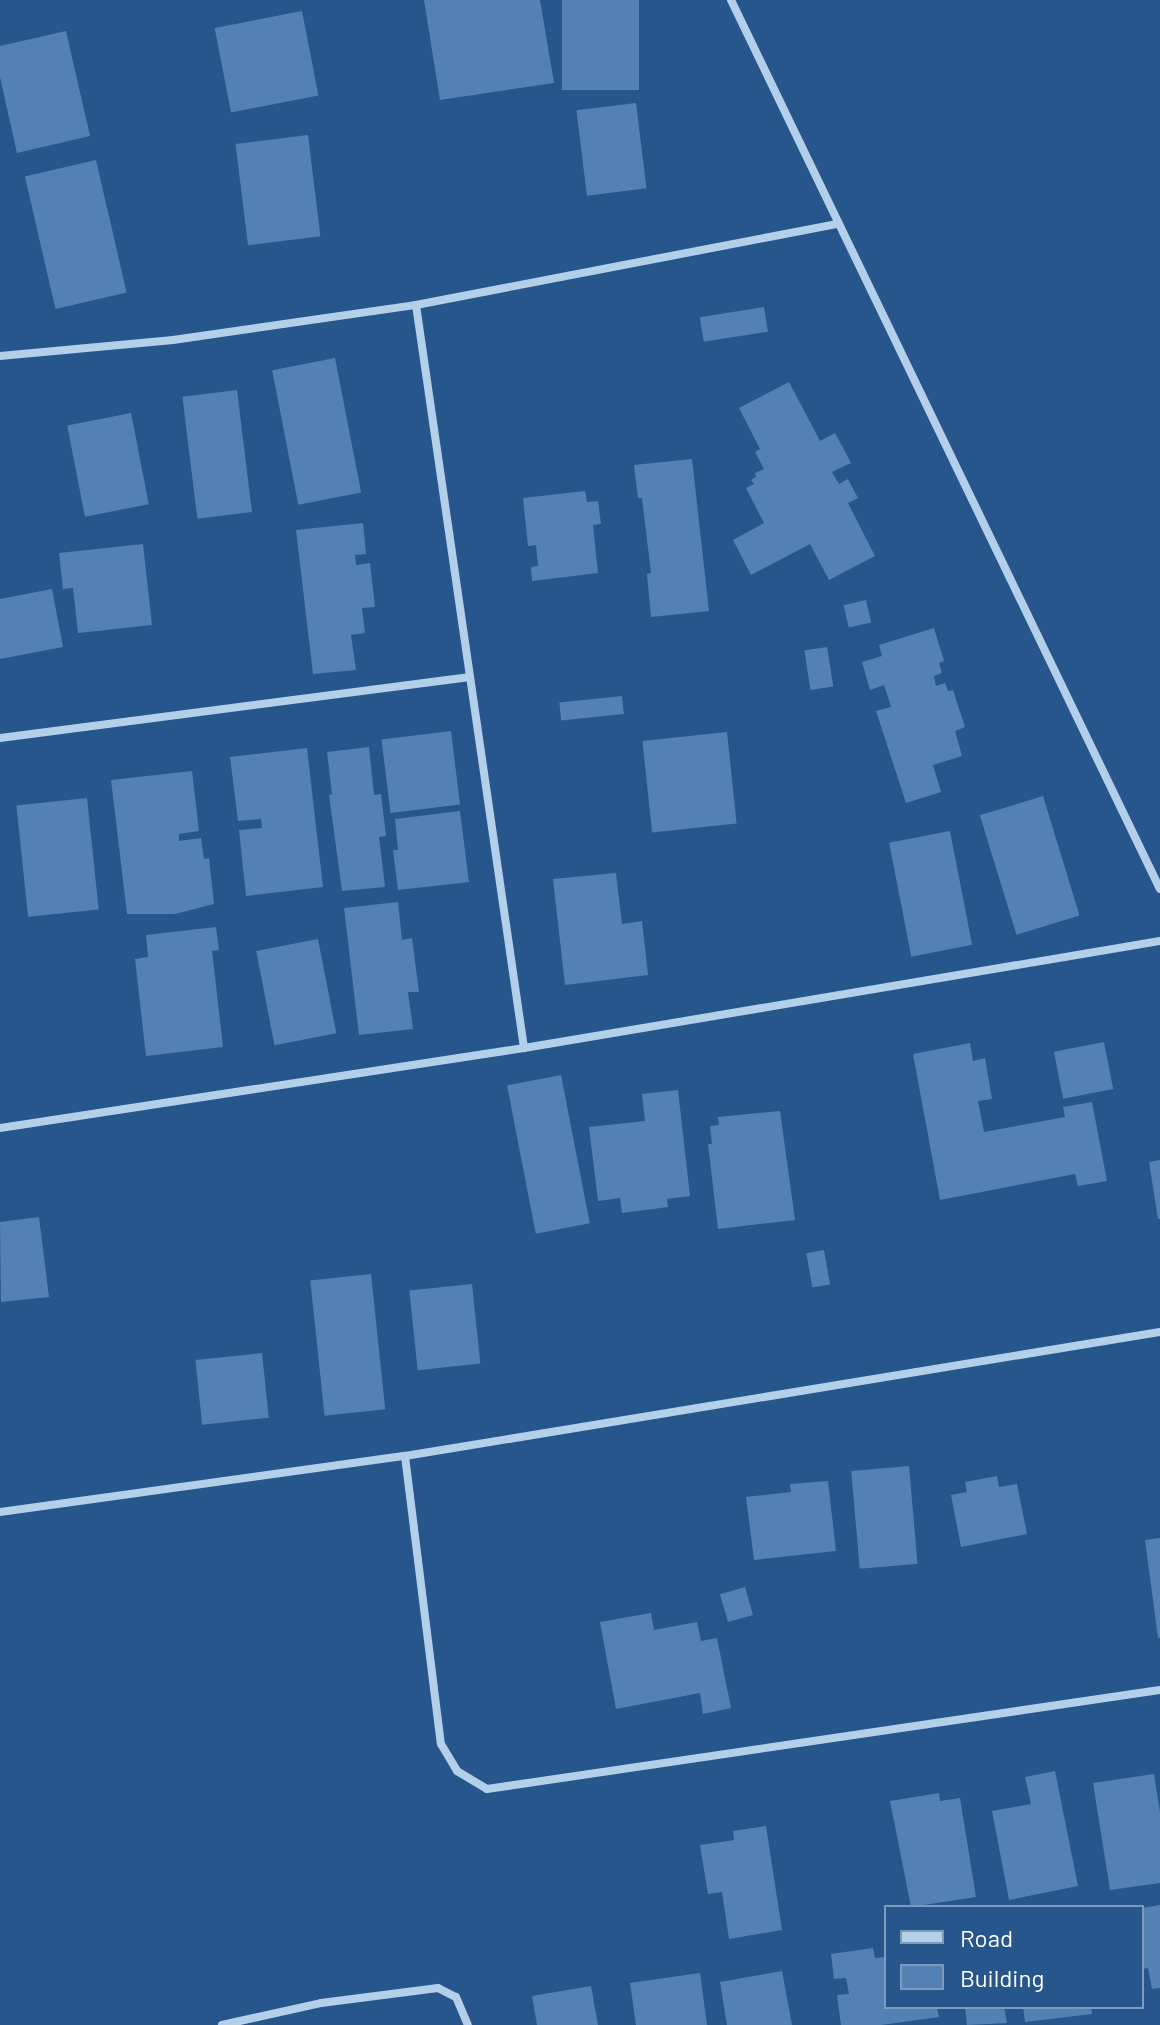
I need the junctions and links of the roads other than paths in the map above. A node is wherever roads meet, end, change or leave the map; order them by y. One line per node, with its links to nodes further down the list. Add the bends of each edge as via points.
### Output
1 (731, 0): 2 (street)
2 (836, 224): 3 (street); 7 (street)
3 (416, 305): 4 (street, via 173,340); 5 (street)
4 (0, 356)
5 (470, 677): 6 (street); 9 (street)
6 (0, 738)
7 (1160, 889)
8 (1160, 941): 9 (street)
9 (524, 1048): 10 (street)
10 (0, 1128)
11 (1160, 1332): 12 (street)
12 (405, 1456): 13 (street); 14 (street, via 441,1744 457,1771 487,1789)
13 (0, 1512)
14 (1160, 1690)
15 (222, 2025): 16 (street, via 321,2003 438,1988 456,1997)
16 (468, 2025)

